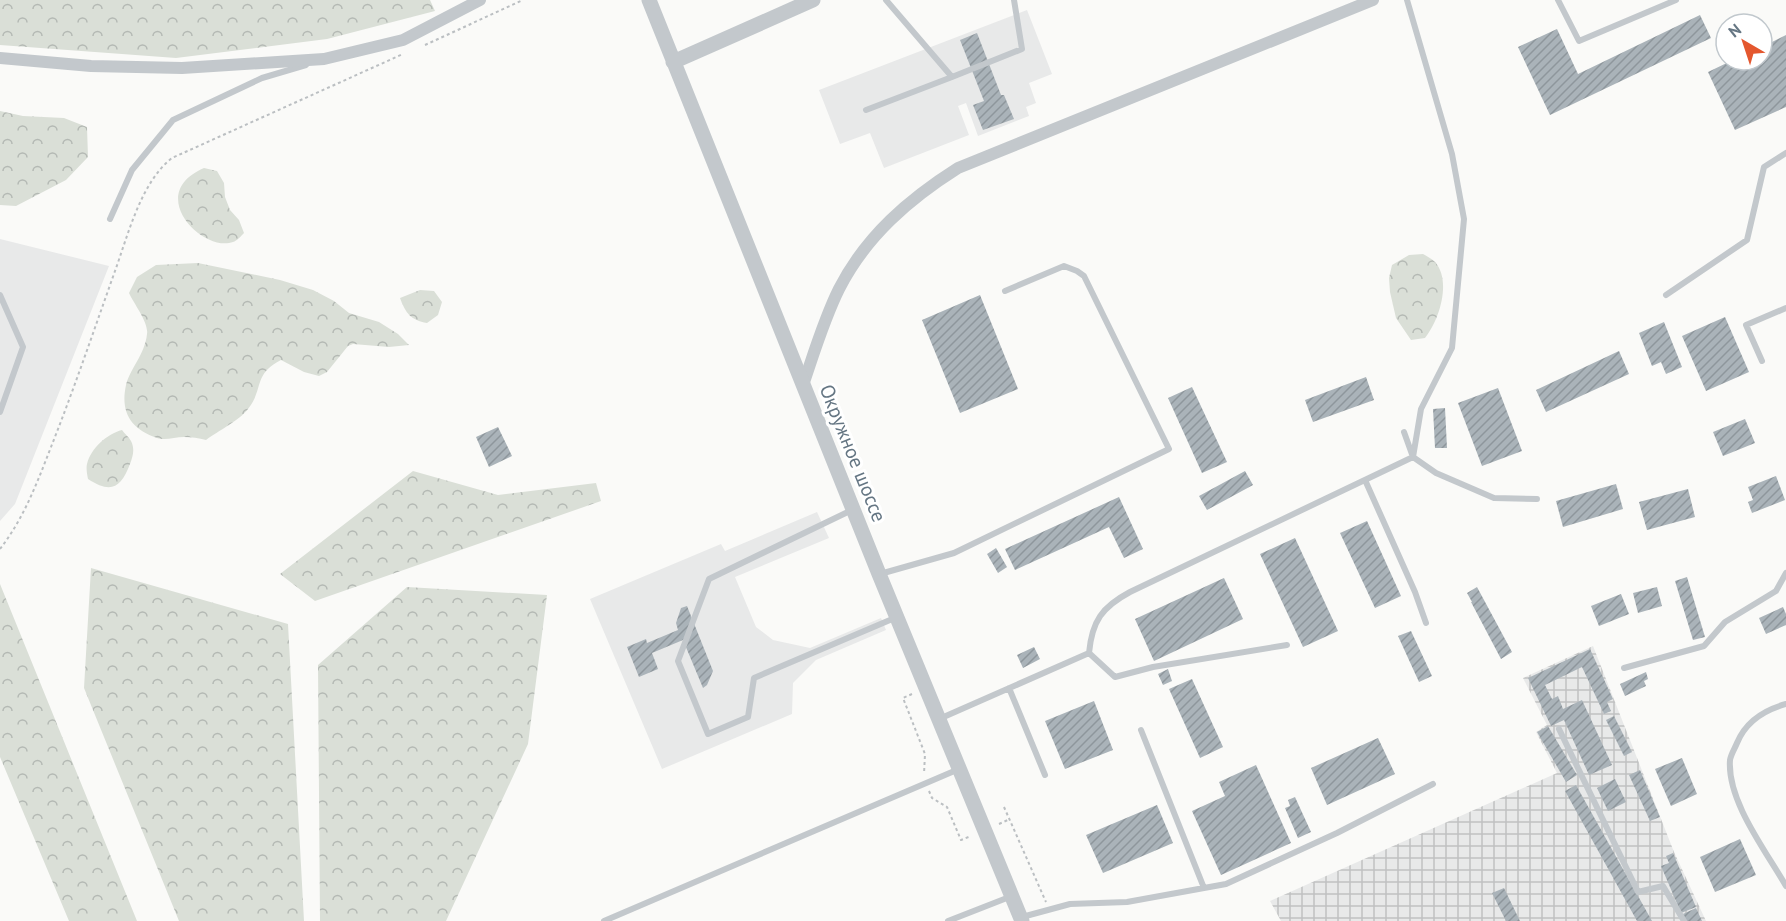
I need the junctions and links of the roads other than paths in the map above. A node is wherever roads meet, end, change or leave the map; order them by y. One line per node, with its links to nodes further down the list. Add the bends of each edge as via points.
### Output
1 (480, 0): 11 (street, via 403,40)
2 (649, 0): 12 (street, Окружное шоссе)
3 (813, 0): 12 (street)
4 (886, 0): 13 (lane)
5 (1014, 0): 13 (lane, via 1022,49)
6 (1373, 0): 22 (street, via 958,168 924,189 892,216 845,280)
7 (1407, 0): 25 (lane, via 1452,154 1464,219 1452,348 1421,409)
8 (1558, 0): 9 (lane, via 1579,41)
9 (1676, 0)
10 (0, 58): 11 (street, via 182,68)
11 (324, 59): 16 (lane, via 262,78 173,120 132,170)
12 (673, 62): 22 (street, Окружное шоссе)
13 (952, 77): 14 (lane)
14 (866, 110)
15 (1786, 153): 19 (lane, via 1764,167 1747,240)
16 (110, 219)
17 (1005, 291): 30 (lane, via 1064,266 1084,276 1169,449 954,553)
18 (0, 295): 23 (lane, via 23,347)
19 (1666, 295)
20 (1786, 308): 21 (lane, via 1746,325)
21 (1762, 362)
22 (803, 385): 28 (street, Окружное шоссе)
23 (0, 412)
24 (1404, 432): 25 (lane)
25 (1413, 457): 26 (lane); 27 (lane, via 1436,473 1494,498)
26 (1365, 480): 32 (lane); 34 (lane, via 1115,600 1096,621)
27 (1537, 500)
28 (854, 509): 30 (street, Окружное шоссе); 31 (lane, via 708,579 678,660 708,734 748,717 754,678)
29 (1786, 573): 35 (lane, via 1776,591 1725,622 1704,646)
30 (879, 574): 31 (street, Окружное шоссе)
31 (897, 617): 38 (street, Окружное шоссе)
32 (1426, 623)
33 (1287, 645): 34 (lane, via 1114,677)
34 (1089, 653): 36 (lane)
35 (1624, 668)
36 (1009, 688): 38 (lane); 42 (lane)
37 (1786, 705): 44 (lane, via 1749,722 1730,758 1732,784 1744,815)
38 (939, 719): 41 (street, Окружное шоссе)
39 (1559, 729): 50 (lane, via 1638,892 1663,885)
40 (1141, 730): 45 (lane)
41 (960, 769): 46 (street, Окружное шоссе); 48 (lane)
42 (1045, 775)
43 (1433, 784): 45 (lane, via 1226,884)
44 (1786, 886)
45 (1204, 888): 47 (lane, via 1127,902 1070,904)
46 (1012, 896): 47 (street, Окружное шоссе); 49 (lane)
47 (1021, 919)
48 (604, 921)
49 (948, 921)
50 (1684, 921)

